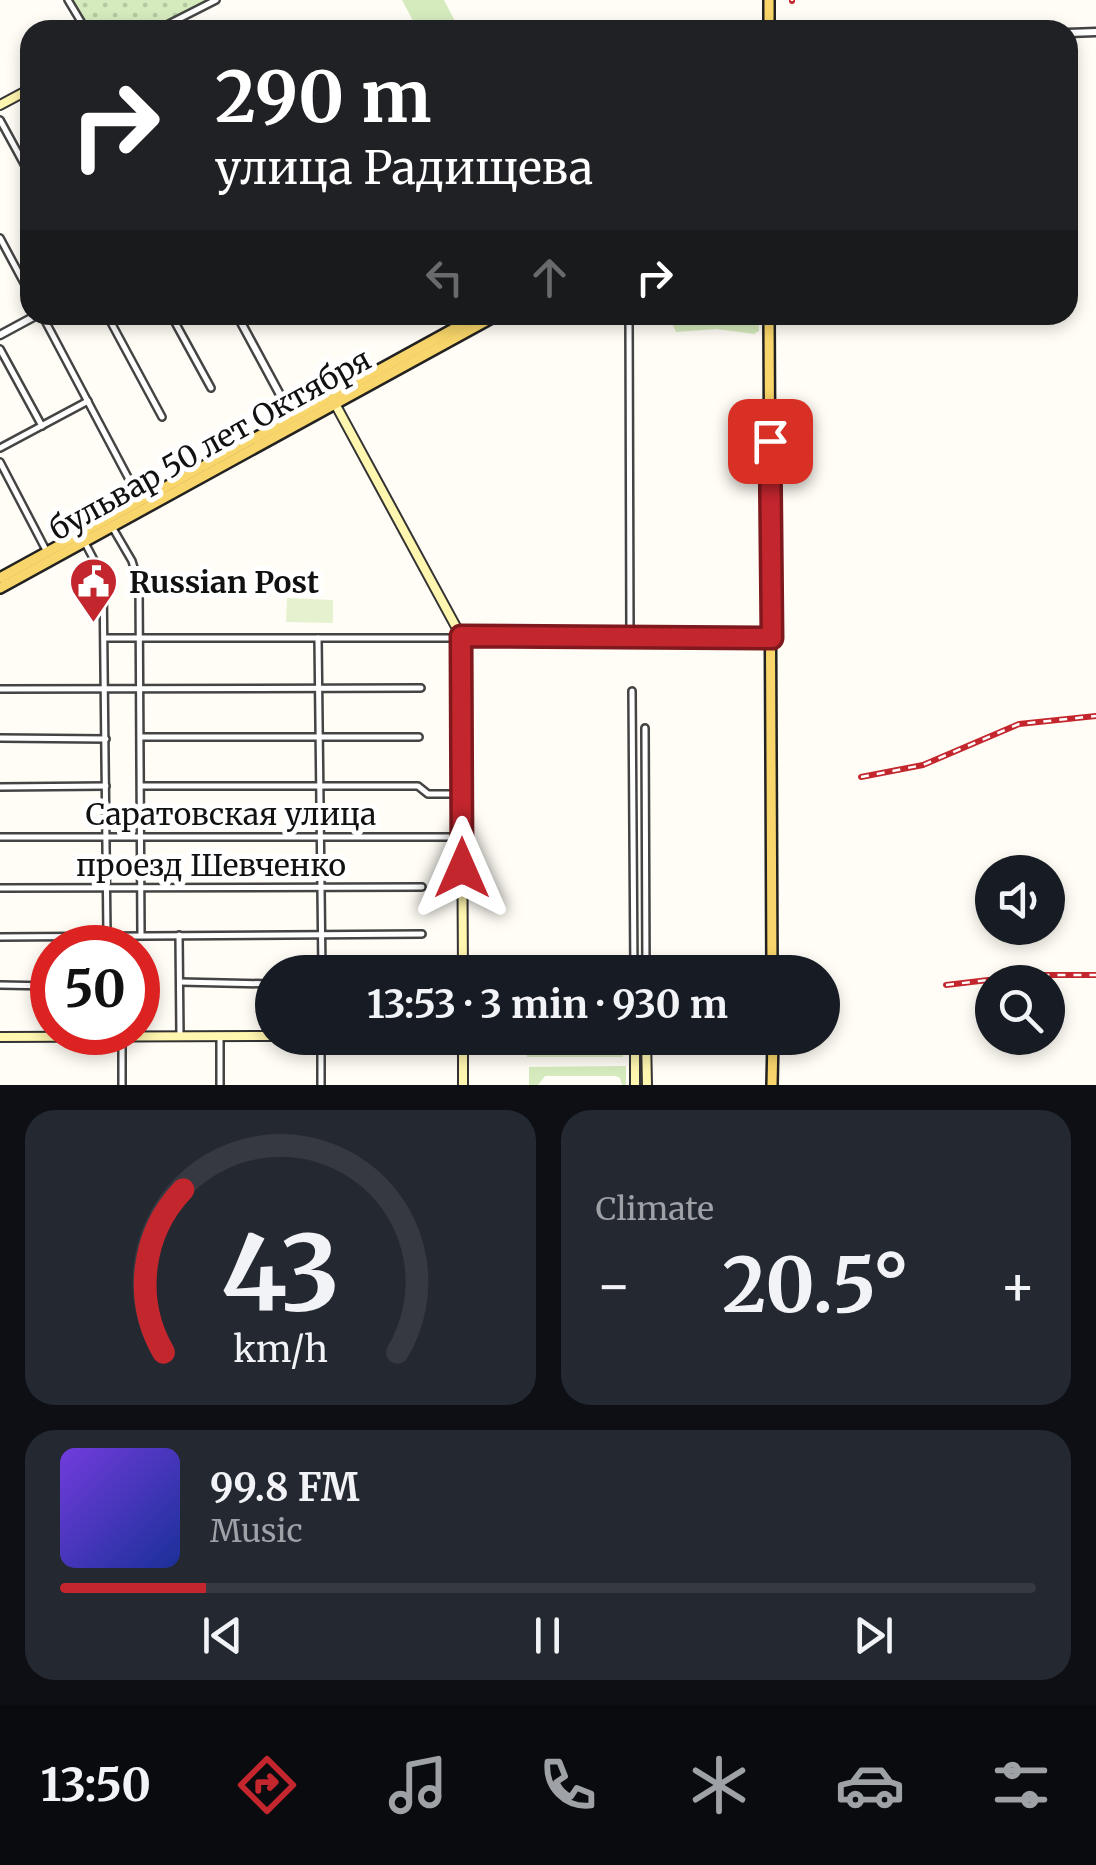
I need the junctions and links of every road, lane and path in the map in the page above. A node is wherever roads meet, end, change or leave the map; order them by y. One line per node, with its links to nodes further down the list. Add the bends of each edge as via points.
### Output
1 (216, 0): 2 (street)
2 (177, 20)
3 (0, 120): 4 (street)
4 (20, 156)
5 (0, 238): 6 (street)
6 (20, 275)
7 (45, 325): 19 (street)
8 (112, 325): 20 (street)
9 (176, 325): 17 (street)
10 (241, 325): 21 (street)
11 (463, 325): 16 (main road, бульвар 50 лет Октября)
12 (477, 325): 16 (main road, бульвар 50 лет Октября)
13 (629, 325): 35 (street)
14 (769, 325): 36 (main road)
15 (0, 349): 22 (street)
16 (403, 362): 18 (main road, бульвар 50 лет Октября)
17 (211, 388)
18 (333, 400): 21 (main road, бульвар 50 лет Октября); 26 (main road, бульвар 50 лет Октября); 31 (main road)
19 (88, 401): 22 (street); 25 (street)
20 (162, 417)
21 (292, 417): 25 (main road, бульвар 50 лет Октября)
22 (42, 426): 23 (street)
23 (0, 448)
24 (0, 462): 28 (street)
25 (140, 500): 26 (main road, бульвар 50 лет Октября)
26 (110, 523): 27 (main road, бульвар 50 лет Октября); 33 (street, via 137,572)
27 (82, 538): 28 (main road, бульвар 50 лет Октября); 30 (main road, бульвар 50 лет Октября); 32 (street, via 103,577)
28 (47, 552): 29 (main road, бульвар 50 лет Октября)
29 (0, 578)
30 (0, 588)
31 (461, 636): 34 (street); 35 (street); 53 (main road)
32 (104, 638): 33 (street); 41 (street)
33 (140, 638): 34 (street); 39 (street)
34 (318, 638): 37 (street)
35 (630, 638): 36 (street)
36 (772, 638): 76 (main road)
37 (318, 688): 38 (street); 39 (street); 44 (street)
38 (421, 688)
39 (140, 689): 41 (street); 48 (street)
40 (0, 690): 41 (street)
41 (105, 690): 47 (street)
42 (632, 691): 74 (street)
43 (645, 728): 75 (street)
44 (318, 737): 45 (street); 48 (street); 51 (street)
45 (419, 737)
46 (0, 738): 47 (street)
47 (106, 738): 49 (street)
48 (141, 738): 50 (street)
49 (106, 786): 52 (street); 55 (street)
50 (141, 786): 51 (street); 54 (street)
51 (320, 786): 53 (street, via 418,786 428,794); 56 (street)
52 (0, 787)
53 (462, 794): 57 (main road)
54 (141, 835): 55 (street, Саратовская улица); 56 (street, Саратовская улица); 63 (street)
55 (106, 836): 58 (street, Саратовская улица); 62 (street)
56 (320, 836): 57 (street, Саратовская улица); 59 (street)
57 (462, 836): 73 (main road)
58 (0, 837)
59 (322, 886): 60 (street, проезд Шевченко); 63 (street, проезд Шевченко); 66 (street)
60 (422, 887)
61 (0, 888): 62 (street, проезд Шевченко)
62 (106, 888): 63 (street, проезд Шевченко); 64 (street)
63 (141, 888): 65 (street)
64 (107, 925)
65 (141, 925)
66 (322, 934): 67 (street); 68 (street); 72 (street)
67 (422, 934)
68 (179, 935): 69 (street); 77 (street)
69 (160, 936)
70 (0, 937): 71 (street)
71 (30, 937)
72 (322, 955)
73 (463, 955)
74 (634, 955)
75 (646, 955)
76 (772, 955)
77 (180, 982): 78 (street); 83 (street)
78 (255, 984)
79 (0, 986): 80 (street)
80 (30, 986)
81 (30, 1036): 86 (main road)
82 (160, 1036): 83 (main road)
83 (180, 1036): 84 (main road)
84 (220, 1036): 85 (main road); 94 (street)
85 (255, 1036)
86 (0, 1037)
87 (122, 1055): 93 (street)
88 (321, 1055): 95 (street)
89 (463, 1055): 96 (main road)
90 (635, 1055): 97 (main road)
91 (646, 1055): 98 (main road)
92 (772, 1055): 99 (main road)
93 (122, 1085)
94 (220, 1085)
95 (322, 1085)
96 (463, 1085)
97 (636, 1085)
98 (646, 1085)
99 (772, 1085)

